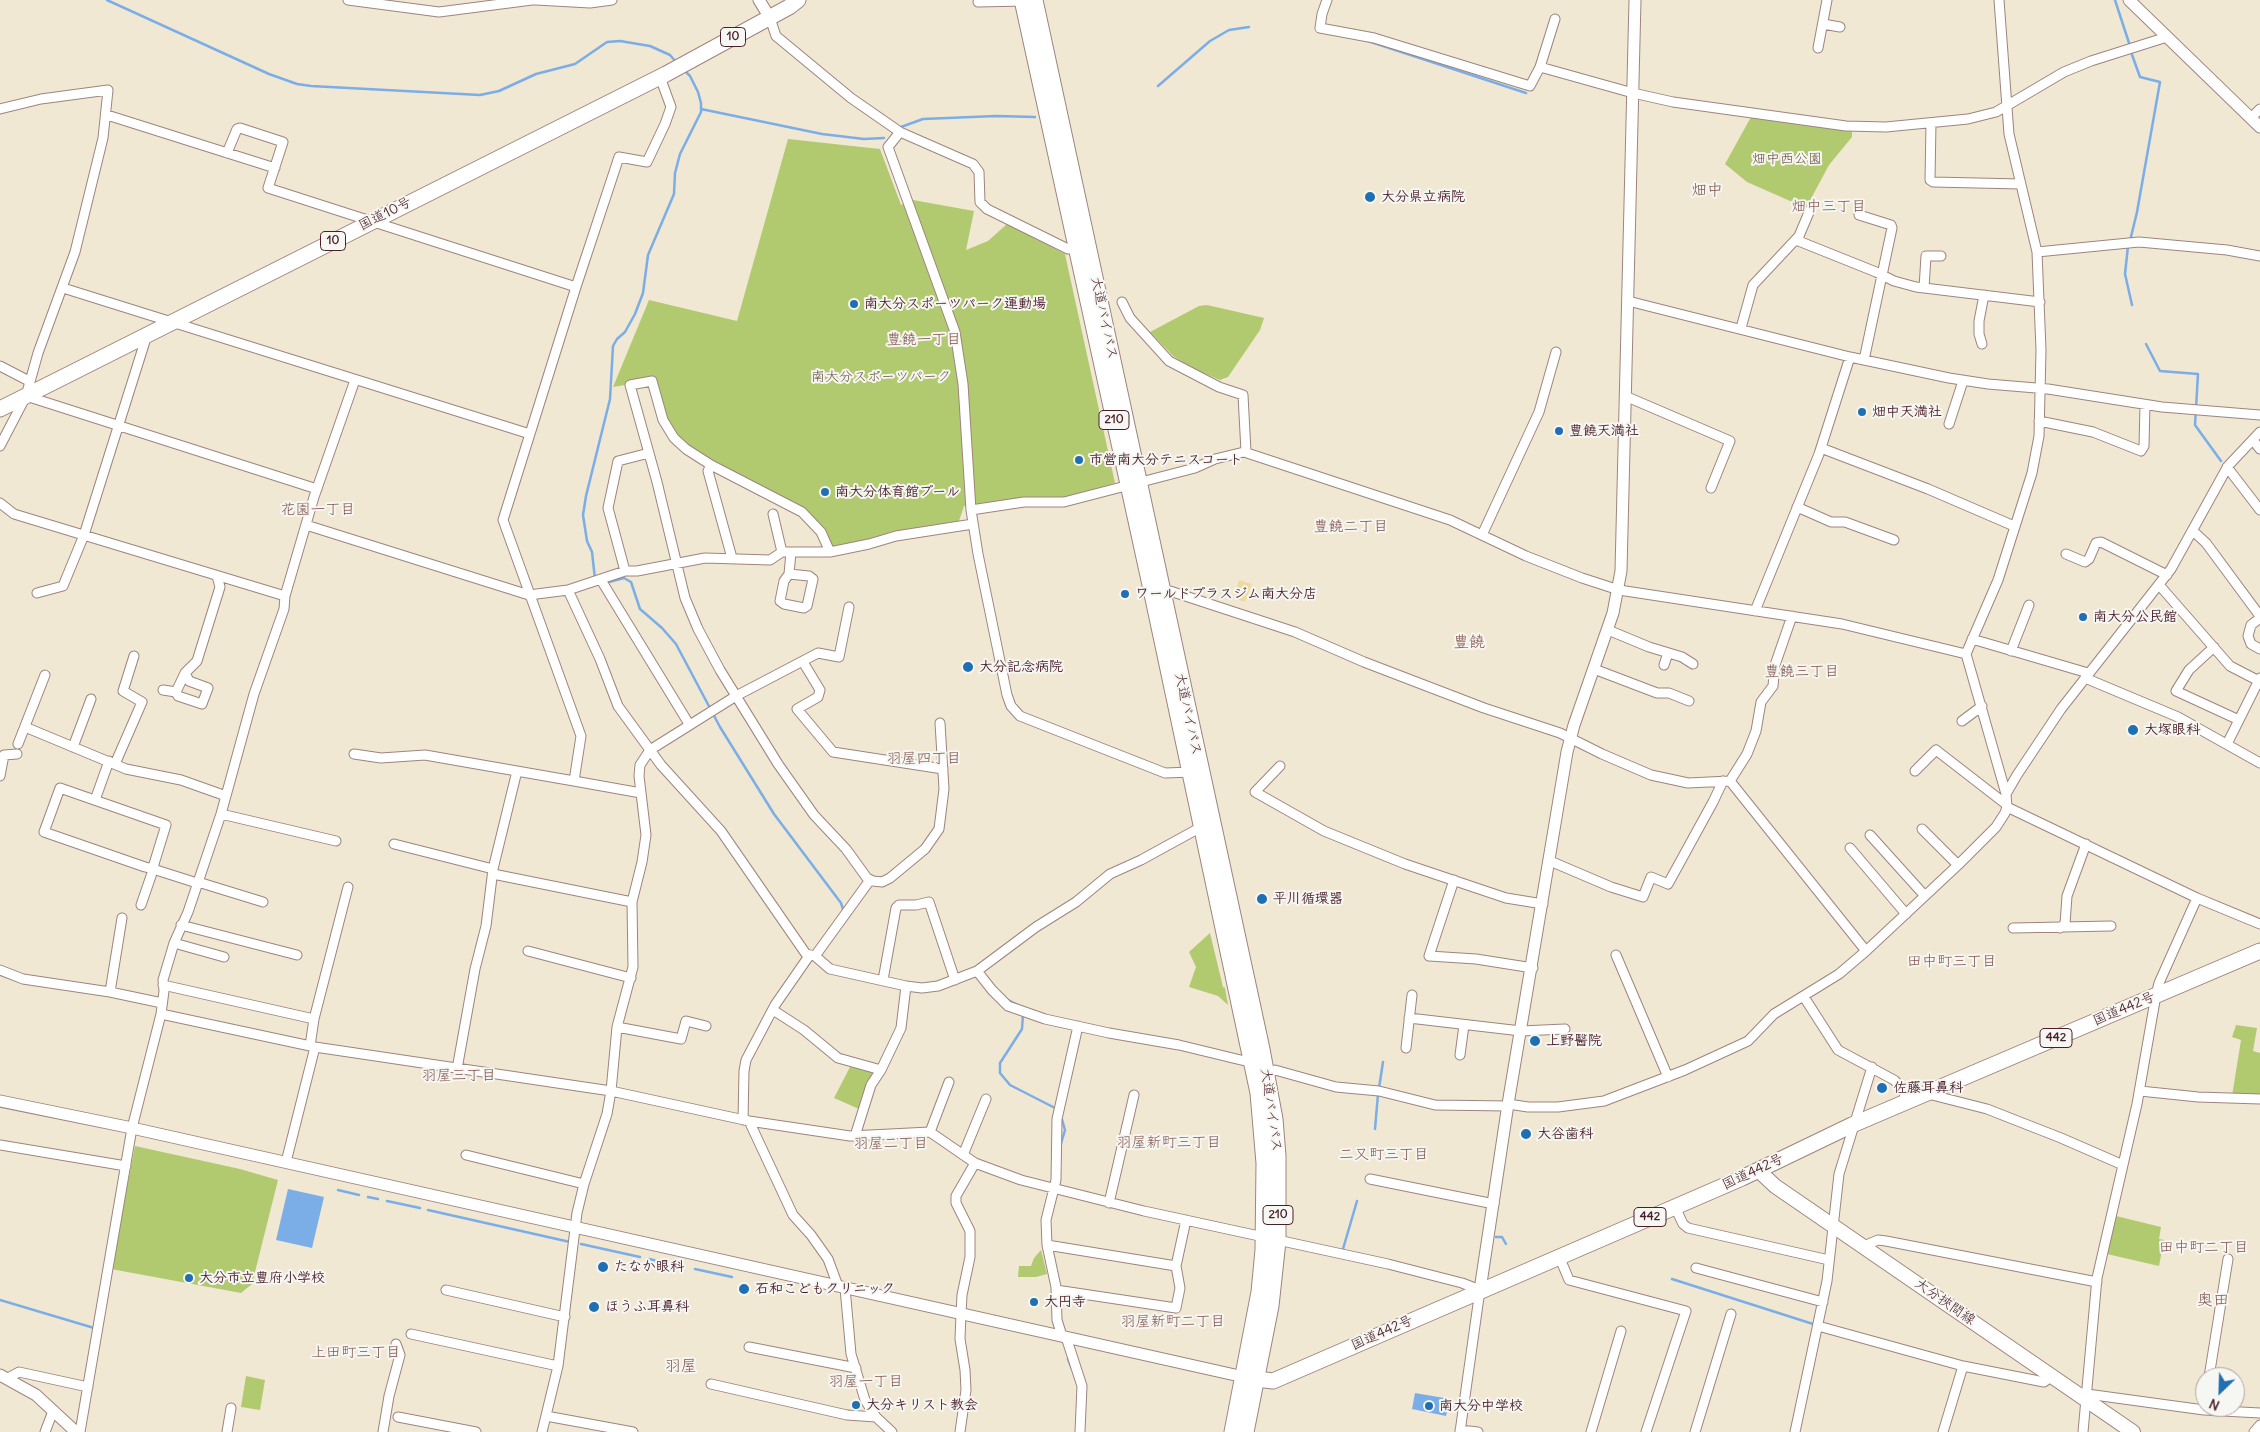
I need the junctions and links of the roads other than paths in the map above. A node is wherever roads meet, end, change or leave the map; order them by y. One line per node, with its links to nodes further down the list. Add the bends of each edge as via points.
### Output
1 (348, 0): 2 (street, via 439,12)
2 (532, 0)
3 (536, 0): 4 (street, via 590,3)
4 (612, 0)
5 (759, 0): 16 (street)
6 (787, 0): 16 (highway, 国道10号 / 10)
7 (798, 0): 16 (highway, 国道10号 / 10)
8 (1029, 0): 9 (street); 15 (street); 40 (highway, 大道バイパス / 210); 81 (highway, 大道バイパス / 210)
9 (1042, 0)
10 (1327, 0): 22 (street, via 1320,28 1374,38 1530,86)
11 (1635, 0): 24 (street)
12 (1827, 0): 18 (street)
13 (1998, 0): 25 (street)
14 (2129, 0): 20 (street)
15 (978, 2)
16 (770, 18): 23 (highway, 国道10号 / 10); 32 (street, via 776,36 851,98)
17 (1555, 19): 22 (street)
18 (1823, 24): 19 (street); 21 (street)
19 (1840, 27)
20 (2167, 37): 25 (street, via 2064,72 2029,90); 29 (street)
21 (1818, 48)
22 (1540, 67): 24 (street)
23 (663, 76): 38 (highway, 国道10号 / 10); 45 (street, via 670,107 665,124 647,162 619,157)
24 (1632, 93): 30 (street, via 1673,102 1846,126); 49 (street)
25 (2006, 107): 30 (street, via 1968,119); 35 (street)
26 (0, 109): 28 (street, via 40,99 108,90)
27 (2260, 109): 29 (street)
28 (107, 115): 33 (street); 46 (street, via 75,252)
29 (2251, 118): 31 (street)
30 (1931, 123): 35 (street, via 1930,180)
31 (2260, 127)
32 (900, 132): 40 (street, via 973,164 980,172 980,202 986,209 1068,250); 86 (street, via 888,147 955,332 963,384)
33 (228, 153): 34 (street); 34 (street, via 237,129 244,128 283,142)
34 (275, 168): 38 (street, via 268,188)
35 (2020, 184): 41 (street)
36 (1810, 210): 39 (street)
37 (1859, 215): 44 (street, via 1891,225)
38 (371, 221): 45 (street); 52 (highway, 国道10号 / 10)
39 (1796, 240): 44 (street); 53 (street, via 1753,285)
40 (1077, 247): 81 (highway, 大道バイパス / 210)
41 (2037, 252): 43 (street, via 2139,242); 51 (street)
42 (1941, 256): 47 (street, via 1926,256)
43 (2260, 256)
44 (1882, 275): 47 (street); 58 (street)
45 (576, 287): 72 (street)
46 (63, 288): 52 (street); 62 (street)
47 (1924, 288): 48 (street)
48 (1984, 294): 51 (street); 55 (street, via 1979,327)
49 (1628, 301): 53 (street); 64 (street)
50 (1122, 302): 77 (street, via 1130,318 1169,361 1243,396)
51 (2040, 302): 63 (street)
52 (170, 323): 54 (highway, 国道10号 / 10); 60 (street)
53 (1742, 328): 57 (street)
54 (147, 335): 62 (highway, 国道10号 / 10); 70 (street)
55 (1982, 344)
56 (1556, 352): 94 (street, via 1539,412)
57 (1850, 356): 58 (street); 75 (street)
58 (1864, 360): 61 (street)
59 (0, 366): 62 (street)
60 (355, 380): 72 (street); 83 (street)
61 (1963, 381): 63 (street); 69 (street)
62 (28, 388): 66 (highway, 国道10号 / 10); 70 (street); 74 (street)
63 (2040, 389): 65 (street); 68 (street)
64 (1625, 396): 82 (street, via 1730,442); 108 (street)
65 (2145, 405): 67 (street); 68 (street, via 2144,446 2141,451 2093,432)
66 (0, 409)
67 (2260, 415)
68 (2039, 420): 91 (street, via 2034,466)
69 (1950, 424)
70 (120, 426): 83 (street); 93 (street)
71 (2260, 432): 73 (street)
72 (530, 434): 111 (street, via 503,520)
73 (2252, 440): 76 (street); 80 (street)
74 (0, 446)
75 (1821, 448): 85 (street); 91 (street)
76 (2260, 449)
77 (1246, 452): 81 (street); 94 (street, via 1427,511)
78 (649, 453): 79 (street, via 630,385 652,381 663,420 674,438); 100 (street); 101 (street, via 618,461 608,508)
79 (711, 465): 97 (street, via 802,512 821,532); 99 (street, via 708,471)
80 (2227, 467): 87 (street); 92 (street)
81 (1134, 482): 86 (street, via 1064,502 1018,503); 110 (highway, 大道バイパス / 210)
82 (1711, 488)
83 (317, 489): 90 (street)
84 (0, 503): 93 (street, via 14,514)
85 (1797, 508): 95 (street, via 1831,522 1845,522); 115 (street)
86 (971, 510): 89 (street)
87 (2260, 510)
88 (773, 514): 96 (street)
89 (973, 524): 97 (street, via 896,536); 157 (street, via 1011,706 1020,716 1165,773)
90 (306, 525): 111 (street); 112 (street)
91 (2014, 526): 119 (street, via 1998,580)
92 (2193, 531): 103 (street); 117 (street, via 2206,543)
93 (84, 535): 104 (street); 109 (street, via 63,586)
94 (1482, 535): 108 (street, via 1561,571)
95 (1894, 540)
96 (786, 552): 97 (street); 99 (street, via 770,560); 102 (street)
97 (830, 552)
98 (2066, 554): 103 (street, via 2085,562 2096,543 2102,542)
99 (732, 558): 100 (street, via 705,558)
100 (678, 565): 101 (street); 136 (street, via 690,612)
101 (625, 571): 105 (street)
102 (789, 574): 102 (street, via 813,579 804,608 780,601 784,581)
103 (2167, 575): 106 (street)
104 (217, 576): 112 (street); 130 (street, via 220,587 196,661)
105 (600, 580): 107 (street); 143 (street)
106 (2160, 586): 120 (street); 132 (street)
107 (568, 590): 111 (street); 149 (street, via 600,659 615,701)
108 (1619, 590): 115 (street); 118 (street)
109 (37, 592)
110 (1157, 593): 145 (street, via 1170,591 1295,632 1364,662); 157 (highway, 大道バイパス / 210)
111 (529, 595): 160 (street, via 581,736)
112 (285, 596): 164 (street, via 284,609 254,694)
113 (2029, 606): 122 (street)
114 (849, 607): 126 (street, via 839,657 818,653)
115 (1755, 610): 116 (street)
116 (1792, 616): 124 (street, via 1842,624); 161 (street, via 1775,665 1773,686 1760,702 1753,741)
117 (2260, 617): 121 (street, via 2251,625 2248,636 2251,644)
118 (1608, 630): 123 (street); 129 (street)
119 (1972, 640): 122 (street); 124 (street)
120 (2214, 647): 133 (street, via 2234,669); 140 (street, via 2189,670 2176,691)
121 (2260, 649)
122 (2011, 650): 132 (street)
123 (1668, 653): 127 (street); 128 (street)
124 (1966, 654): 139 (street)
125 (134, 656): 152 (street, via 123,691 142,702)
126 (803, 662): 136 (street); 155 (street, via 820,690 818,697 797,709 833,752)
127 (1693, 664)
128 (1664, 666)
129 (1594, 669): 138 (street, via 1657,693 1669,693); 145 (street)
130 (185, 673): 135 (street); 135 (street, via 190,681 208,688 202,704 178,696)
131 (45, 675): 144 (street)
132 (2086, 675): 147 (street); 163 (street)
133 (2259, 679): 140 (street)
134 (163, 690): 135 (street)
135 (176, 692)
136 (736, 696): 143 (street); 179 (street, via 814,815)
137 (91, 699): 148 (street)
138 (1689, 700)
139 (1982, 706): 141 (street); 163 (street)
140 (2239, 720): 147 (street)
141 (1962, 721)
142 (940, 723): 155 (street)
143 (689, 724): 149 (street)
144 (25, 727): 146 (street); 148 (street)
145 (1570, 738): 161 (street, via 1660,778 1688,783); 175 (street)
146 (18, 744)
147 (2227, 744): 153 (street)
148 (72, 747): 152 (street)
149 (650, 750): 162 (street, via 639,770); 202 (street, via 721,832 803,951)
150 (17, 754): 159 (street, via 4,755)
151 (354, 754): 156 (street, via 381,758 425,755)
152 (112, 763): 164 (street, via 181,780); 165 (street)
153 (2260, 763)
154 (1280, 766): 180 (street, via 1255,792 1324,831)
155 (943, 769): 179 (street, via 944,802 935,837 925,850 888,880)
156 (517, 770): 160 (street); 178 (street)
157 (1195, 771): 168 (highway, 大道バイパス / 210)
158 (1915, 771): 166 (street, via 1936,750)
159 (0, 776)
160 (574, 781): 162 (street)
161 (1726, 781): 175 (street, via 1668,884 1651,877 1643,897); 197 (street)
162 (642, 793): 186 (street, via 645,847)
163 (2006, 794): 166 (street)
164 (226, 796): 167 (street)
165 (95, 800): 177 (street, via 166,825); 177 (street, via 60,788 44,832)
166 (2007, 806): 173 (street); 176 (street, via 1996,827)
167 (221, 814): 171 (street); 181 (street)
168 (1206, 823): 206 (street, via 1110,874); 229 (highway, 大道バイパス / 210)
169 (1922, 829): 176 (street)
170 (1870, 835): 183 (street)
171 (336, 841)
172 (394, 844): 178 (street)
173 (2086, 844): 184 (street); 195 (street, via 2067,896 2065,924)
174 (1850, 848): 189 (street)
175 (1550, 861): 187 (street)
176 (1958, 865): 183 (street)
177 (153, 869): 181 (street); 188 (street)
178 (493, 872): 186 (street); 232 (street, via 486,926)
179 (870, 880): 202 (street)
180 (1454, 880): 187 (street, via 1506,898); 204 (street, via 1429,956)
181 (198, 882): 185 (street); 191 (street)
182 (348, 888): 220 (street)
183 (1925, 896): 189 (street)
184 (2197, 898): 192 (street); 214 (street)
185 (263, 902)
186 (632, 902): 207 (street)
187 (1543, 904): 204 (street)
188 (141, 905)
189 (1906, 914): 197 (street)
190 (122, 918): 212 (street)
191 (181, 924): 196 (street); 200 (street)
192 (2260, 924)
193 (2111, 926): 195 (street)
194 (2014, 928): 195 (street)
195 (2060, 928)
196 (174, 944): 203 (street); 210 (street)
197 (1866, 951): 215 (street, via 1839,974)
198 (2260, 951): 214 (highway, 国道442号 / 442)
199 (528, 952): 207 (street)
200 (297, 955)
201 (1616, 955): 235 (street)
202 (812, 956): 208 (street, via 830,969); 217 (street)
203 (224, 957)
204 (1533, 968): 226 (street)
205 (0, 970): 212 (street, via 23,979)
206 (978, 971): 209 (street); 223 (street, via 1008,1006)
207 (631, 978): 224 (street)
208 (883, 980): 209 (street, via 896,908 928,902); 211 (street)
209 (955, 980): 211 (street, via 922,988)
210 (163, 985): 216 (street); 220 (street)
211 (906, 986): 233 (street, via 901,1028)
212 (110, 992): 216 (street)
213 (1412, 995): 219 (street)
214 (2156, 995): 238 (street); 239 (highway, 国道442号 / 442)
215 (1804, 996): 231 (street, via 1834,1046 1846,1056); 235 (street, via 1774,1014 1748,1041)
216 (162, 1003): 218 (street)
217 (773, 1010): 233 (street, via 838,1058); 246 (street, via 746,1060)
218 (161, 1014): 227 (street); 248 (street)
219 (1409, 1018): 221 (street); 228 (street)
220 (314, 1019): 227 (street)
221 (1464, 1025): 226 (street); 230 (street)
222 (706, 1026): 224 (street, via 686,1021 681,1039)
223 (1078, 1026): 229 (street, via 1244,1061); 261 (street, via 1058,1119)
224 (617, 1027): 237 (street)
225 (1566, 1029): 226 (street)
226 (1522, 1031): 245 (street)
227 (312, 1047): 232 (street); 254 (street)
228 (1406, 1048)
229 (1257, 1054): 234 (highway, 大道バイパス / 210)
230 (1460, 1055)
231 (1872, 1067): 244 (street, via 1898,1083); 247 (street)
232 (457, 1069): 237 (street)
233 (881, 1070): 250 (street, via 871,1085)
234 (1261, 1075): 245 (street, via 1274,1070 1336,1087 1379,1091 1435,1105); 268 (highway, 大道バイパス / 210)
235 (1668, 1077): 245 (street, via 1597,1102 1553,1107)
236 (949, 1082): 249 (street)
237 (611, 1091): 246 (street); 260 (street, via 607,1114)
238 (2140, 1091): 242 (street); 256 (street)
239 (1925, 1094): 244 (highway, 国道442号 / 442); 256 (street, via 1987,1109)
240 (1134, 1095): 262 (street)
241 (986, 1099): 253 (street)
242 (2260, 1099)
243 (0, 1101): 248 (street)
244 (1907, 1102): 247 (highway, 国道442号 / 442)
245 (1508, 1105): 263 (street)
246 (746, 1120): 250 (street); 277 (street, via 793,1215 828,1259)
247 (1852, 1125): 258 (highway, 国道442号 / 442); 266 (street, via 1839,1174)
248 (132, 1128): 254 (street); 257 (street)
249 (930, 1132): 250 (street); 253 (street)
250 (855, 1136)
251 (0, 1145): 257 (street)
252 (466, 1155): 260 (street)
253 (963, 1155): 255 (street)
254 (286, 1162): 267 (street)
255 (974, 1163): 261 (street); 282 (street, via 956,1196 956,1204 970,1231 970,1257)
256 (2123, 1165): 276 (street)
257 (126, 1166): 299 (street)
258 (1758, 1170): 264 (highway, 国道442号 / 442); 266 (main road, 大分挾間線, via 1771,1183)
259 (1370, 1179): 263 (street)
260 (584, 1184): 267 (street)
261 (1054, 1189): 262 (street); 269 (street, via 1046,1220)
262 (1109, 1203): 265 (street)
263 (1494, 1204): 280 (street)
264 (1675, 1207): 271 (highway, 国道442号 / 442); 273 (street, via 1688,1228)
265 (1186, 1220): 268 (street); 274 (street)
266 (1832, 1224): 270 (main road, 大分挾間線); 273 (street)
267 (576, 1227): 277 (street); 284 (street)
268 (1271, 1240): 280 (street, via 1388,1264); 297 (highway, 大道バイパス / 210, via 1271,1306)
269 (1046, 1245): 274 (street); 279 (street)
270 (1864, 1246): 276 (street, via 1878,1240 1886,1241); 296 (main road, 大分挾間線)
271 (1559, 1256): 280 (highway, 国道442号 / 442); 326 (street, via 1569,1280 1686,1311)
272 (2228, 1259): 293 (street)
273 (1829, 1260): 281 (street)
274 (1176, 1266): 279 (street, via 1180,1288 1176,1308)
275 (1696, 1268): 281 (street)
276 (2097, 1282): 300 (street)
277 (842, 1287): 282 (street); 294 (street)
278 (446, 1290): 284 (street)
279 (1056, 1290): 288 (street, via 1057,1320)
280 (1480, 1290): 297 (highway, 国道442号 / 442, via 1273,1381); 310 (street)
281 (1823, 1302): 285 (street)
282 (961, 1314): 288 (street); 320 (street, via 960,1340 966,1390)
283 (1731, 1314): 327 (street)
284 (565, 1316): 291 (street)
285 (1818, 1326): 292 (street); 328 (street)
286 (1621, 1331): 325 (street)
287 (411, 1334): 291 (street)
288 (1064, 1337): 297 (street); 321 (street, via 1082,1386)
289 (396, 1344): 315 (street, via 400,1355)
290 (749, 1347): 294 (street)
291 (558, 1366): 306 (street)
292 (1963, 1366): 296 (street, via 2044,1382); 329 (street)
293 (2211, 1367)
294 (856, 1368): 308 (street, via 865,1400)
295 (4, 1376): 299 (street, via 19,1372); 303 (street, via 36,1395)
296 (2052, 1376): 300 (main road, 大分挾間線)
297 (1251, 1379): 322 (highway, 大道バイパス / 210); 323 (highway, 大道バイパス / 210)
298 (711, 1384): 308 (street, via 847,1415)
299 (88, 1387): 313 (street)
300 (2087, 1397): 301 (street); 330 (street); 331 (main road, 大分挾間線)
301 (2195, 1406)
302 (231, 1408): 314 (street)
303 (53, 1411): 311 (street); 312 (street)
304 (2245, 1411): 305 (street)
305 (2260, 1413)
306 (546, 1416): 317 (street); 318 (street)
307 (398, 1417): 316 (street)
308 (876, 1417): 319 (street)
309 (2260, 1425): 332 (street)
310 (1460, 1431): 324 (street)
311 (45, 1432)
312 (76, 1432)
313 (80, 1432)
314 (227, 1432)
315 (383, 1432)
316 (476, 1432)
317 (542, 1432)
318 (633, 1432)
319 (892, 1432)
320 (960, 1432)
321 (1080, 1432)
322 (1232, 1432)
323 (1246, 1432)
324 (1478, 1432)
325 (1591, 1432)
326 (1646, 1432)
327 (1695, 1432)
328 (1795, 1432)
329 (1942, 1432)
330 (2083, 1432)
331 (2133, 1432)
332 (2254, 1432)

